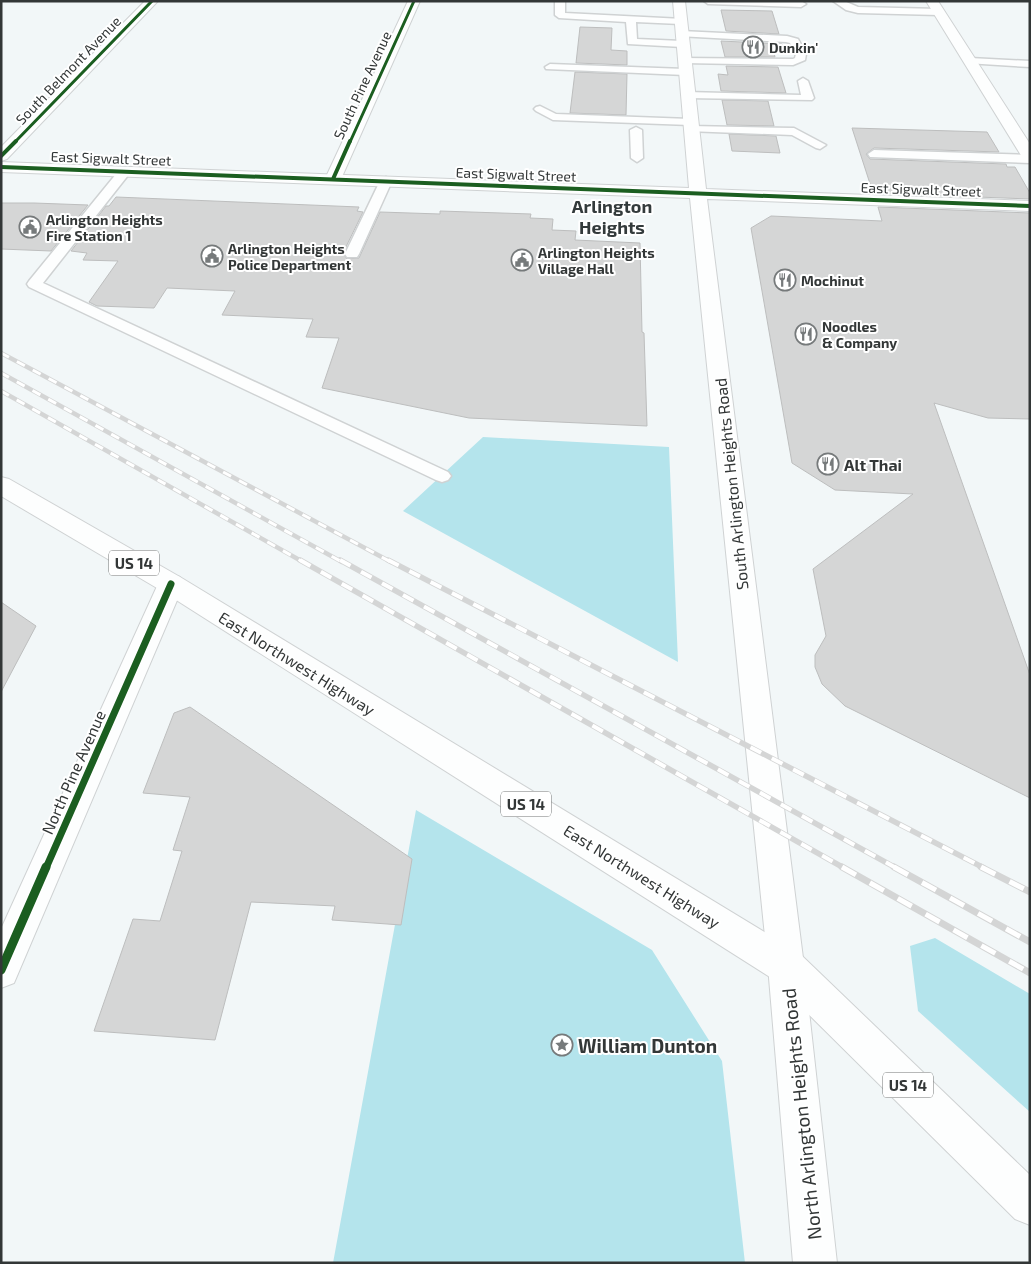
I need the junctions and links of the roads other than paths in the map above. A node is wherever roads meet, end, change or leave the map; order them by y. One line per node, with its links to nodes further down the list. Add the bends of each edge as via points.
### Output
1 (152, 1): 22 (street, South Belmont Avenue)
2 (414, 1): 27 (street, South Pine Avenue)
3 (560, 1): 9 (lane, via 562,16)
4 (679, 1): 10 (street, South Arlington Heights Road)
5 (708, 1): 7 (lane)
6 (837, 1): 8 (lane, via 858,10)
7 (801, 4)
8 (936, 7): 11 (street)
9 (631, 19): 10 (lane); 10 (lane, via 632,42)
10 (681, 33): 13 (street, South Arlington Heights Road); 13 (lane, via 787,39 794,41 801,54 800,60 793,62)
11 (970, 61): 12 (lane); 24 (street)
12 (1030, 64)
13 (684, 66): 14 (lane); 16 (street, South Arlington Heights Road)
14 (550, 67)
15 (803, 81): 16 (lane, via 808,98)
16 (687, 95): 18 (street, South Arlington Heights Road)
17 (540, 108): 18 (lane, via 553,117)
18 (691, 126): 20 (lane, via 794,132); 29 (street, South Arlington Heights Road)
19 (636, 130): 23 (lane)
20 (820, 145)
21 (874, 154): 24 (lane)
22 (1, 156)
23 (637, 158)
24 (1030, 158)
25 (1, 167): 26 (street, East Sigwalt Street)
26 (125, 171): 27 (street, East Sigwalt Street); 32 (lane, via 34,284)
27 (332, 179): 28 (street, East Sigwalt Street)
28 (386, 181): 29 (street, East Sigwalt Street); 31 (lane)
29 (698, 193): 30 (street, East Sigwalt Street); 35 (street, South Arlington Heights Road)
30 (1030, 206)
31 (352, 254)
32 (442, 476)
33 (1, 485): 34 (street, East Northwest Highway / US 14)
34 (171, 584): 35 (street, East Northwest Highway / US 14); 36 (street, North Pine Avenue)
35 (786, 966): 37 (street, East Northwest Highway / US 14); 38 (street, North Arlington Heights Road)
36 (1, 970)
37 (1030, 1204)
38 (815, 1263)

